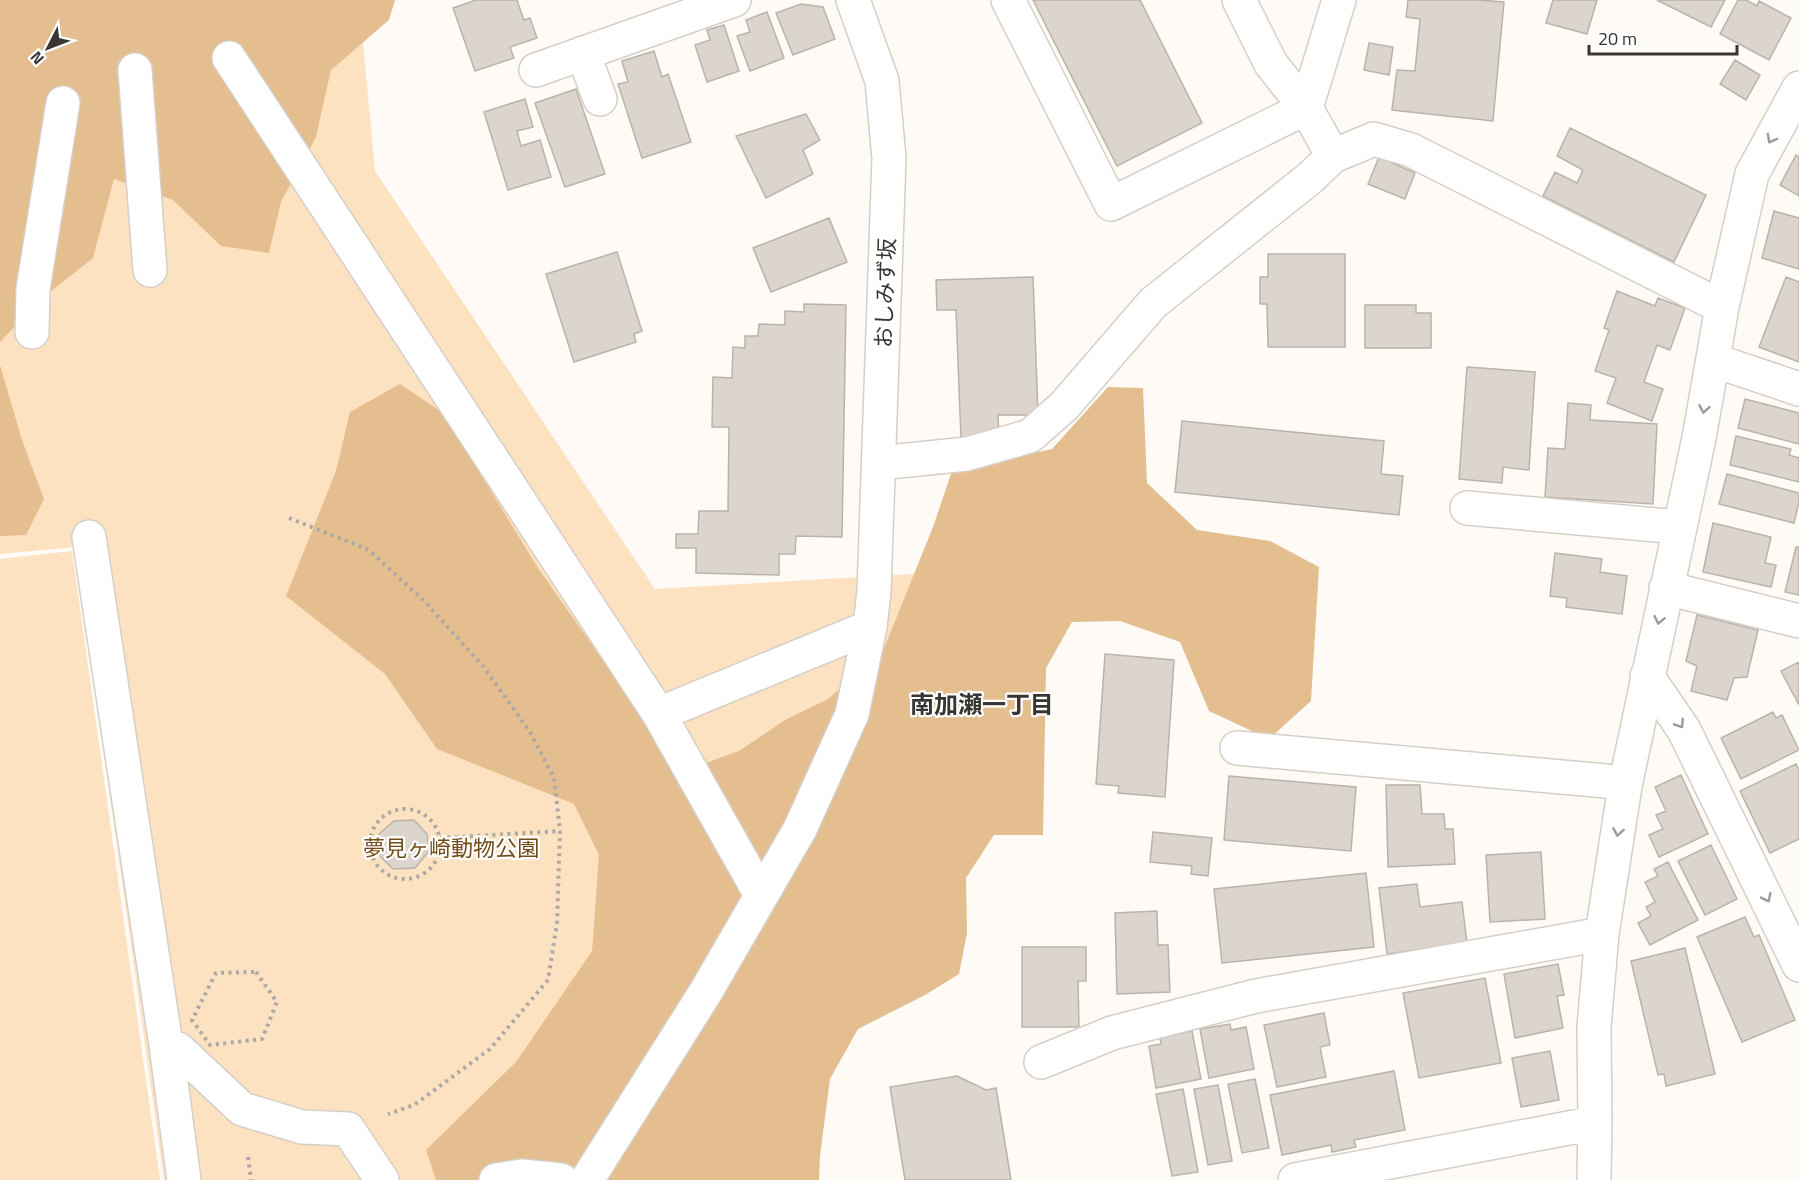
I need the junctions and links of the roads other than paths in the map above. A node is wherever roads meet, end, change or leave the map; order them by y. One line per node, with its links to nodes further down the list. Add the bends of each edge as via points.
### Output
1 (734, 0): 6 (street)
2 (853, 0): 20 (street, おしみず坂, via 882,81 889,159)
3 (1008, 0): 13 (street, via 1111,204)
4 (1239, 0): 13 (street, via 1271,64)
5 (1339, 0): 13 (street)
6 (583, 53): 9 (street); 11 (street)
7 (229, 58): 28 (street)
8 (135, 69): 15 (street)
9 (536, 70)
10 (1799, 88): 16 (street, one-way to 16, via 1752,174)
11 (600, 99)
12 (63, 103): 17 (street, via 33,289)
13 (1306, 108): 14 (street)
14 (1333, 156): 16 (street, via 1374,139 1411,150); 20 (street, via 1153,303 1064,405 1030,436 967,454)
15 (150, 270)
16 (1722, 307): 18 (street)
17 (32, 332)
18 (1713, 360): 19 (street); 22 (street, one-way to 22)
19 (1799, 389)
20 (879, 463): 26 (street, おしみず坂)
21 (1467, 508): 22 (street)
22 (1679, 527): 24 (street)
23 (89, 537): 34 (street)
24 (1666, 588): 25 (street); 27 (street, one-way to 27)
25 (1799, 621)
26 (870, 627): 28 (street); 31 (street, おしみず坂, via 852,714 800,829)
27 (1647, 676): 30 (street); 33 (street, one-way to 33, via 1684,730)
28 (659, 714): 31 (street)
29 (1237, 748): 30 (street, via 1606,781)
30 (1625, 786): 32 (street, one-way to 32)
31 (761, 895): 41 (street, おしみず坂, via 705,993)
32 (1602, 934): 35 (street, via 1256,996 1112,1033); 36 (street, via 1594,1028)
33 (1799, 965)
34 (166, 1045): 37 (street); 38 (street, via 178,1049 242,1109 302,1127 348,1129)
35 (1041, 1062)
36 (1596, 1123): 42 (street); 43 (street)
37 (184, 1180)
38 (382, 1180)
39 (496, 1180): 40 (street, via 522,1176)
40 (561, 1180)
41 (587, 1180)
42 (1295, 1180)
43 (1594, 1180)

